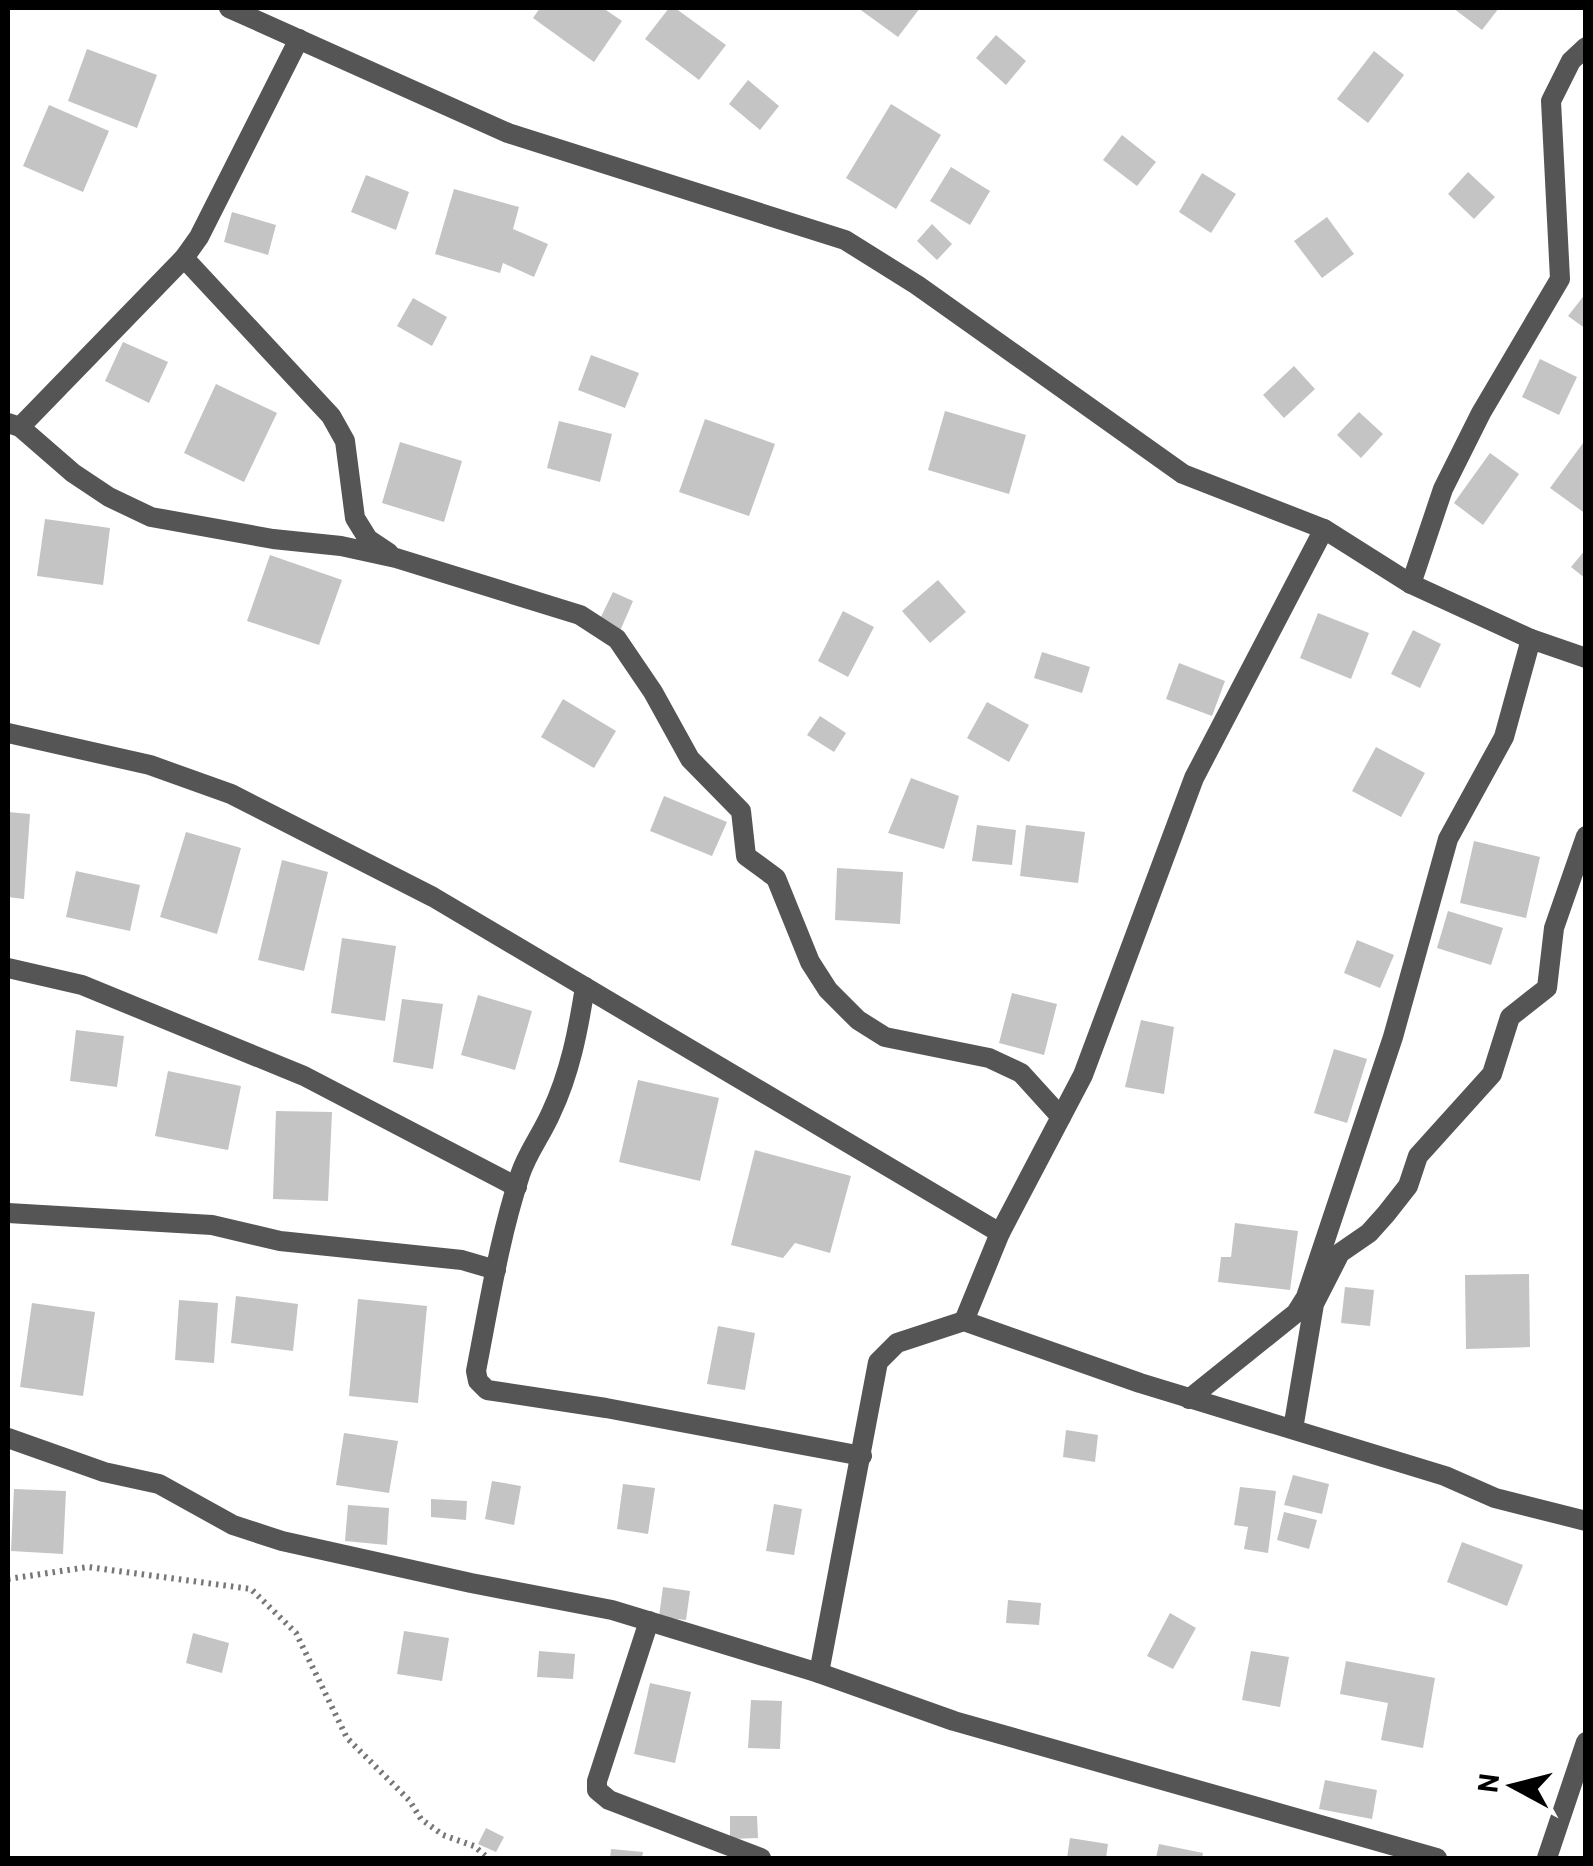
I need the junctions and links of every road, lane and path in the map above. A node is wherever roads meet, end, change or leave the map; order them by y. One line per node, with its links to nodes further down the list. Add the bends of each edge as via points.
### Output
1 (229, 8): 2 (street)
2 (299, 39): 4 (street); 6 (street, via 508,133 845,240 1183,474)
3 (1586, 47): 8 (street, via 1570,61 1550,101 1560,279 1443,488)
4 (184, 258): 5 (street); 7 (street, via 331,416 345,441 355,518 368,539)
5 (14, 425): 7 (street, via 73,473 151,517)
6 (1324, 529): 8 (street); 15 (street, via 1194,778 1083,1075)
7 (396, 558): 15 (street, via 580,615 617,640 690,760 742,811 746,856 776,878 828,990 885,1037 989,1058 1021,1073)
8 (1411, 584): 9 (street)
9 (1530, 639): 10 (street); 21 (street, via 1504,737 1448,839 1393,1037 1306,1297 1296,1314)
10 (1586, 658)
11 (8, 733): 14 (street, via 150,765 231,794)
12 (1586, 836): 22 (street, via 1554,928 1547,988 1510,1017 1492,1074 1418,1156 1408,1186 1386,1214 1340,1253 1314,1304)
13 (8, 968): 16 (street, via 82,985 304,1076)
14 (585, 987): 16 (street, via 568,1071); 18 (street)
15 (1061, 1117): 18 (street)
16 (516, 1186): 19 (street)
17 (8, 1213): 19 (street, via 212,1225 280,1241 462,1260)
18 (1000, 1233): 20 (street)
19 (496, 1270): 24 (street, via 476,1371 487,1390)
20 (964, 1320): 21 (street); 24 (street, via 897,1344 878,1362)
21 (1190, 1399): 22 (street)
22 (1293, 1429): 25 (street)
23 (8, 1438): 27 (street, via 159,1484 232,1525 282,1542)
24 (862, 1456): 28 (street)
25 (1586, 1522)
26 (8, 1579): 31 (path, via 88,1567 251,1589 296,1633 347,1738 421,1819)
27 (649, 1621): 28 (street); 32 (street, via 597,1790)
28 (819, 1673): 30 (street, via 954,1721)
29 (1586, 1742): 33 (street)
30 (1425, 1857)
31 (488, 1858)
32 (761, 1858)
33 (1547, 1858)

